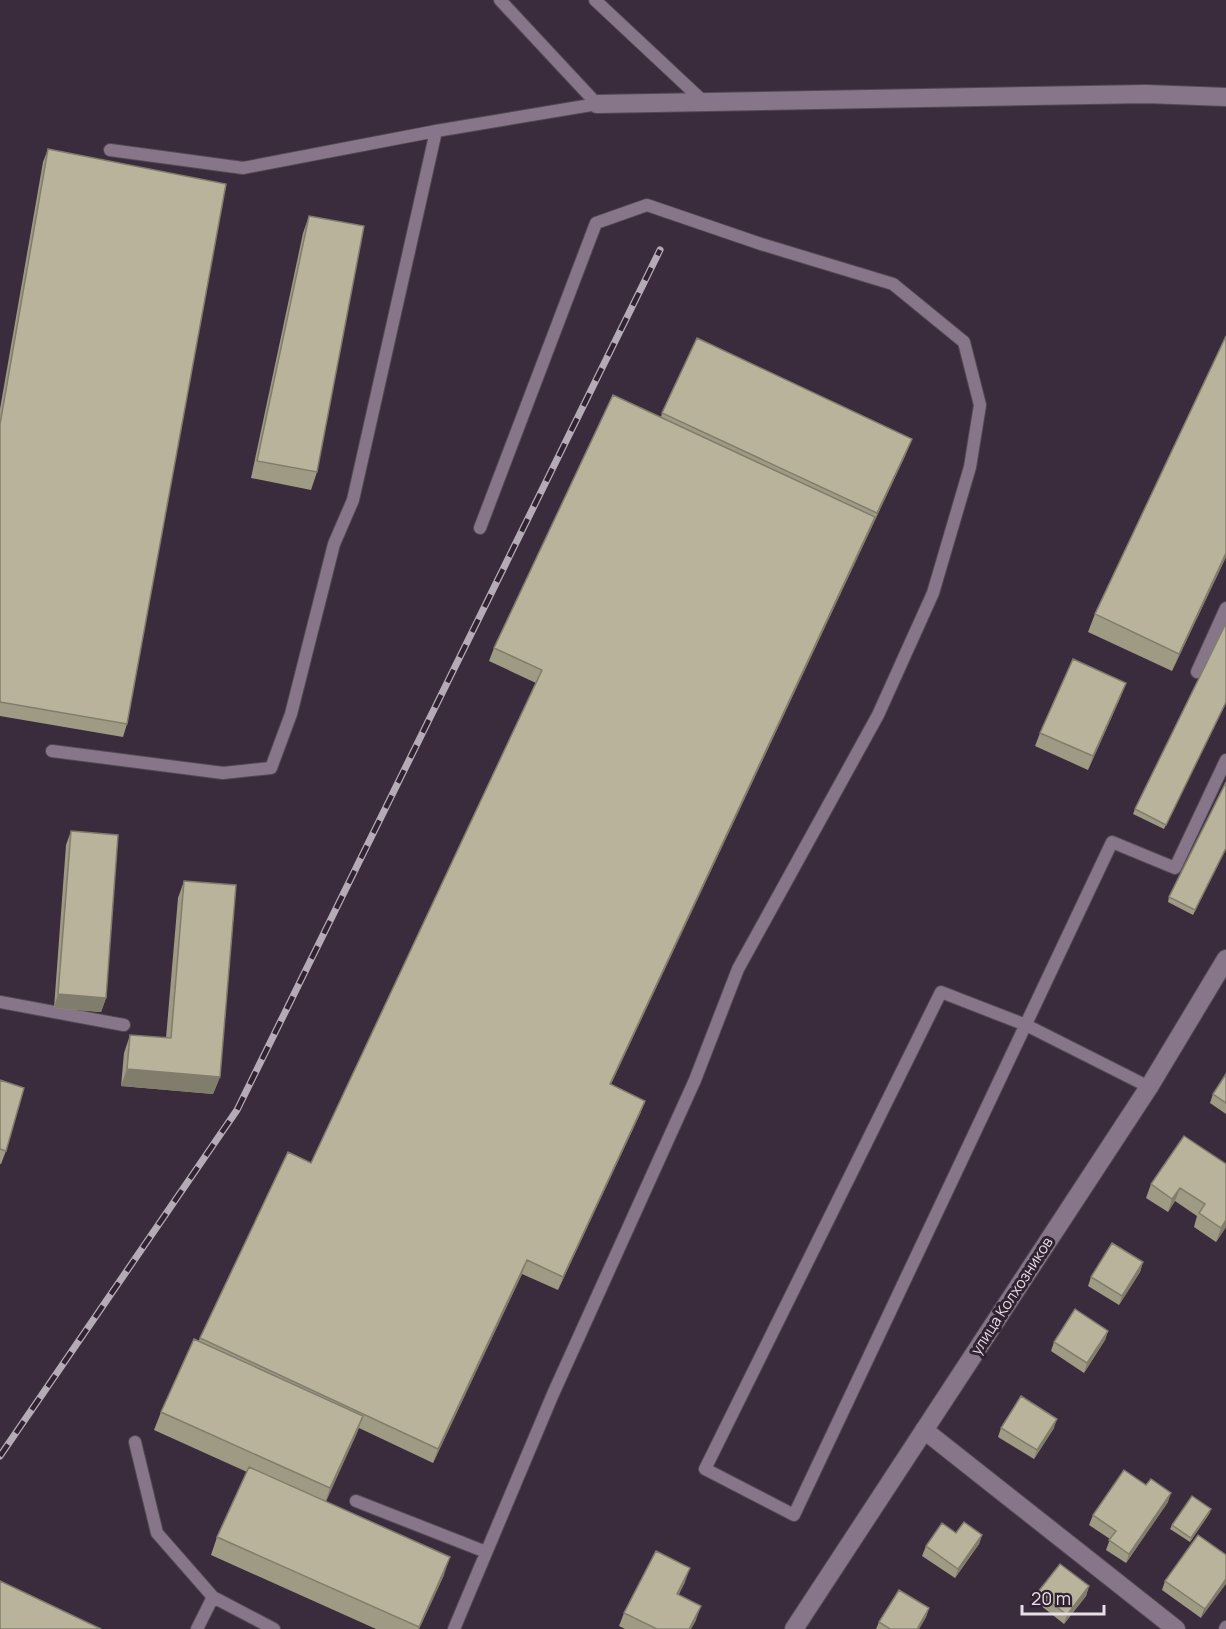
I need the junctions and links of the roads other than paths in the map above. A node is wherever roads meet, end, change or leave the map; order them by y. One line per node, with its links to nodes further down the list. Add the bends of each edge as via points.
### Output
1 (500, 0): 5 (lane)
2 (595, 0): 4 (lane)
3 (1226, 97): 4 (street, via 1146,94)
4 (705, 103): 5 (street)
5 (597, 104): 6 (lane)
6 (436, 131): 7 (lane, via 243,168); 11 (lane, via 353,500 334,544 291,714 271,768 223,773)
7 (110, 150)
8 (480, 528): 21 (lane, via 596,223 647,205 893,284 964,342 980,405 970,467 933,593 878,715 738,969 694,1080)
9 (1226, 608): 10 (lane)
10 (1197, 672)
11 (52, 751)
12 (1226, 760): 16 (lane, via 1175,868 1112,842)
13 (1226, 959): 17 (street, улица Колхозников)
14 (0, 1002): 15 (lane)
15 (124, 1025)
16 (1026, 1025): 16 (lane, via 794,1515 705,1469 941,992); 17 (lane)
17 (1149, 1087): 18 (street, улица Колхозников)
18 (924, 1430): 26 (street, улица Колхозников); 27 (street)
19 (135, 1442): 22 (lane, via 157,1533)
20 (356, 1502): 21 (lane)
21 (486, 1552): 25 (lane)
22 (213, 1597): 23 (lane); 24 (lane)
23 (197, 1629)
24 (274, 1629)
25 (454, 1629)
26 (794, 1629)
27 (1176, 1629)

